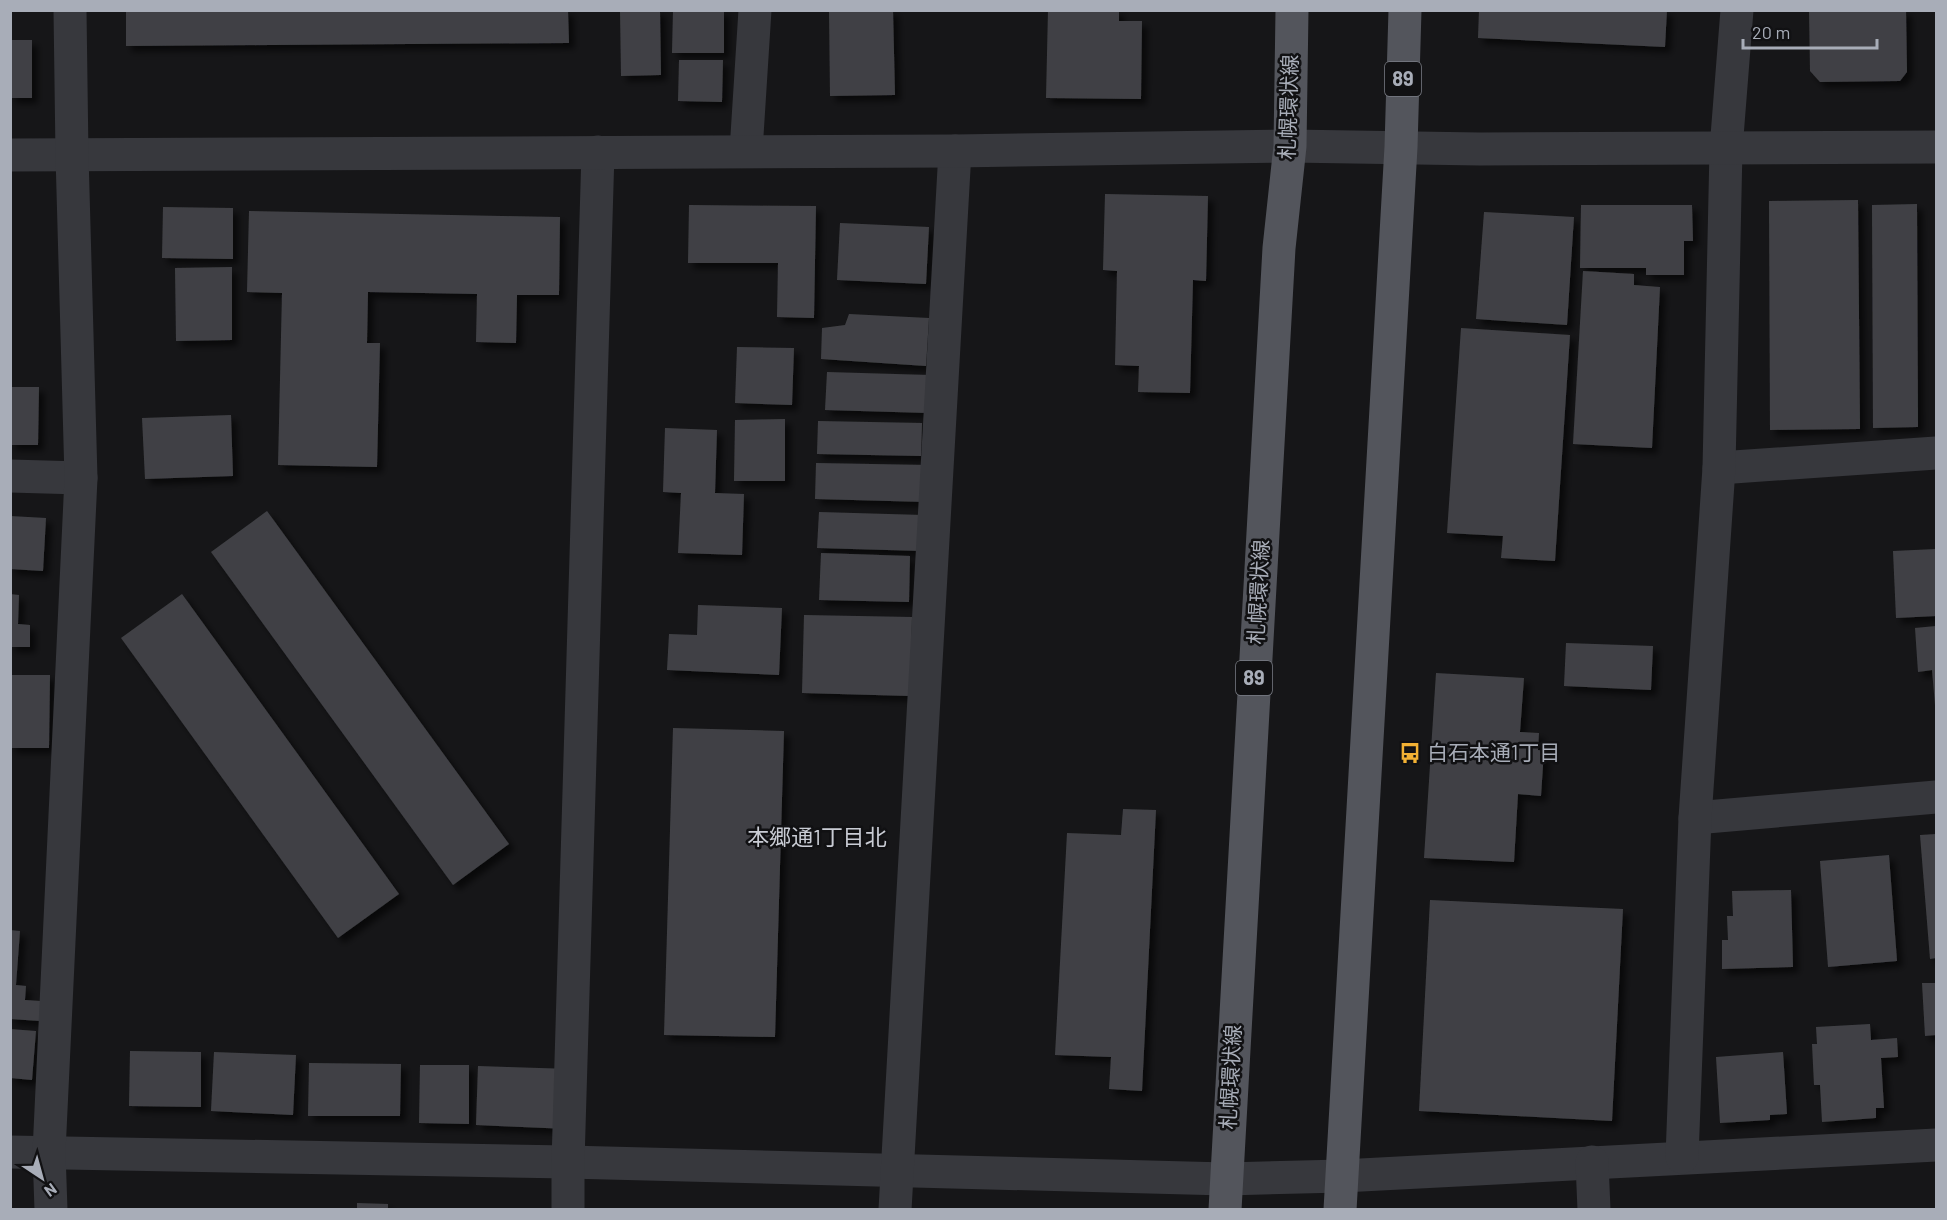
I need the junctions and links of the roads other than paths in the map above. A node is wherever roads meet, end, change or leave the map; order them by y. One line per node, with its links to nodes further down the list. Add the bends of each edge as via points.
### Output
1 (70, 10): 14 (street)
2 (755, 10): 10 (street)
3 (1292, 10): 6 (main road, 札幌環状線 / 89)
4 (1405, 10): 7 (main road, 89)
5 (1737, 10): 9 (street)
6 (1290, 146): 7 (street); 11 (street); 29 (main road, 札幌環状線 / 89, via 1278,272)
7 (1401, 147): 9 (street); 28 (main road, 89)
8 (1936, 147): 9 (street)
9 (1726, 148): 16 (street)
10 (746, 151): 11 (street); 12 (street)
11 (955, 151): 27 (street)
12 (598, 152): 14 (street); 25 (street)
13 (10, 155): 14 (street)
14 (72, 155): 18 (street)
15 (1936, 453): 16 (street)
16 (1719, 468): 20 (street)
17 (10, 476): 18 (street)
18 (81, 478): 23 (street)
19 (1936, 797): 20 (street)
20 (1695, 818): 24 (street)
21 (1936, 1145): 24 (street)
22 (10, 1152): 23 (street)
23 (49, 1152): 25 (street); 30 (street)
24 (1682, 1157): 26 (street)
25 (568, 1162): 27 (street); 31 (street)
26 (1592, 1162): 28 (street); 34 (street)
27 (896, 1170): 29 (street); 32 (street)
28 (1342, 1176): 29 (street); 33 (main road, 89)
29 (1225, 1194)
30 (51, 1209)
31 (568, 1209)
32 (895, 1209)
33 (1340, 1209)
34 (1594, 1209)

